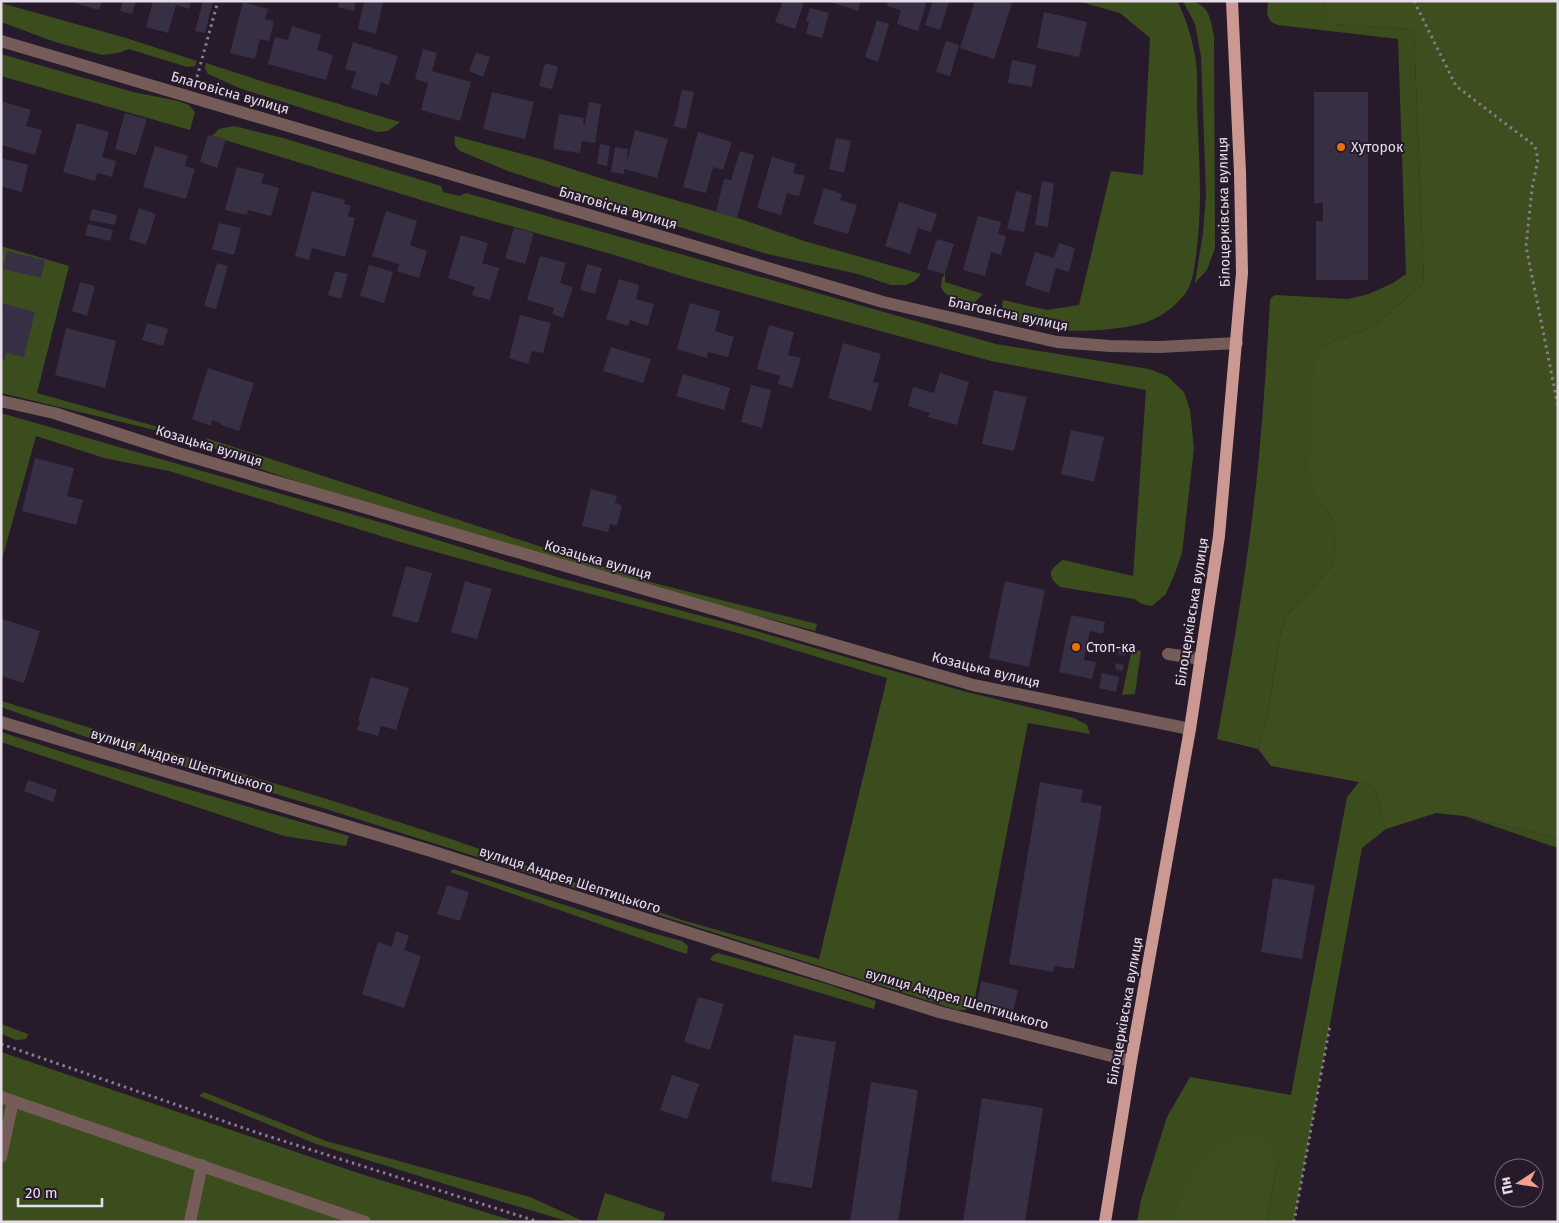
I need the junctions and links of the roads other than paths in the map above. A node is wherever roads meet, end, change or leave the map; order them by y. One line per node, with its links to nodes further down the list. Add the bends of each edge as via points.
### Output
1 (1232, 1): 3 (main road, Білоцерківська вулиця, via 1242,273)
2 (1, 41): 3 (street, Благовісна вулиця, via 901,306 1057,342 1159,347)
3 (1237, 343): 6 (main road, Білоцерківська вулиця, via 1219,536)
4 (1, 401): 8 (street, Козацька вулиця, via 54,413 188,456 973,685)
5 (1168, 654): 6 (street)
6 (1200, 659): 8 (main road, Білоцерківська вулиця)
7 (1, 722): 9 (street, вулиця Андрея Шептицького, via 431,851 939,1012)
8 (1190, 729): 9 (main road, Білоцерківська вулиця)
9 (1131, 1061): 15 (main road, Білоцерківська вулиця)
10 (7, 1099): 11 (street); 12 (street)
11 (1, 1157)
12 (202, 1166): 13 (street); 14 (street)
13 (190, 1222)
14 (365, 1222)
15 (1105, 1222)

